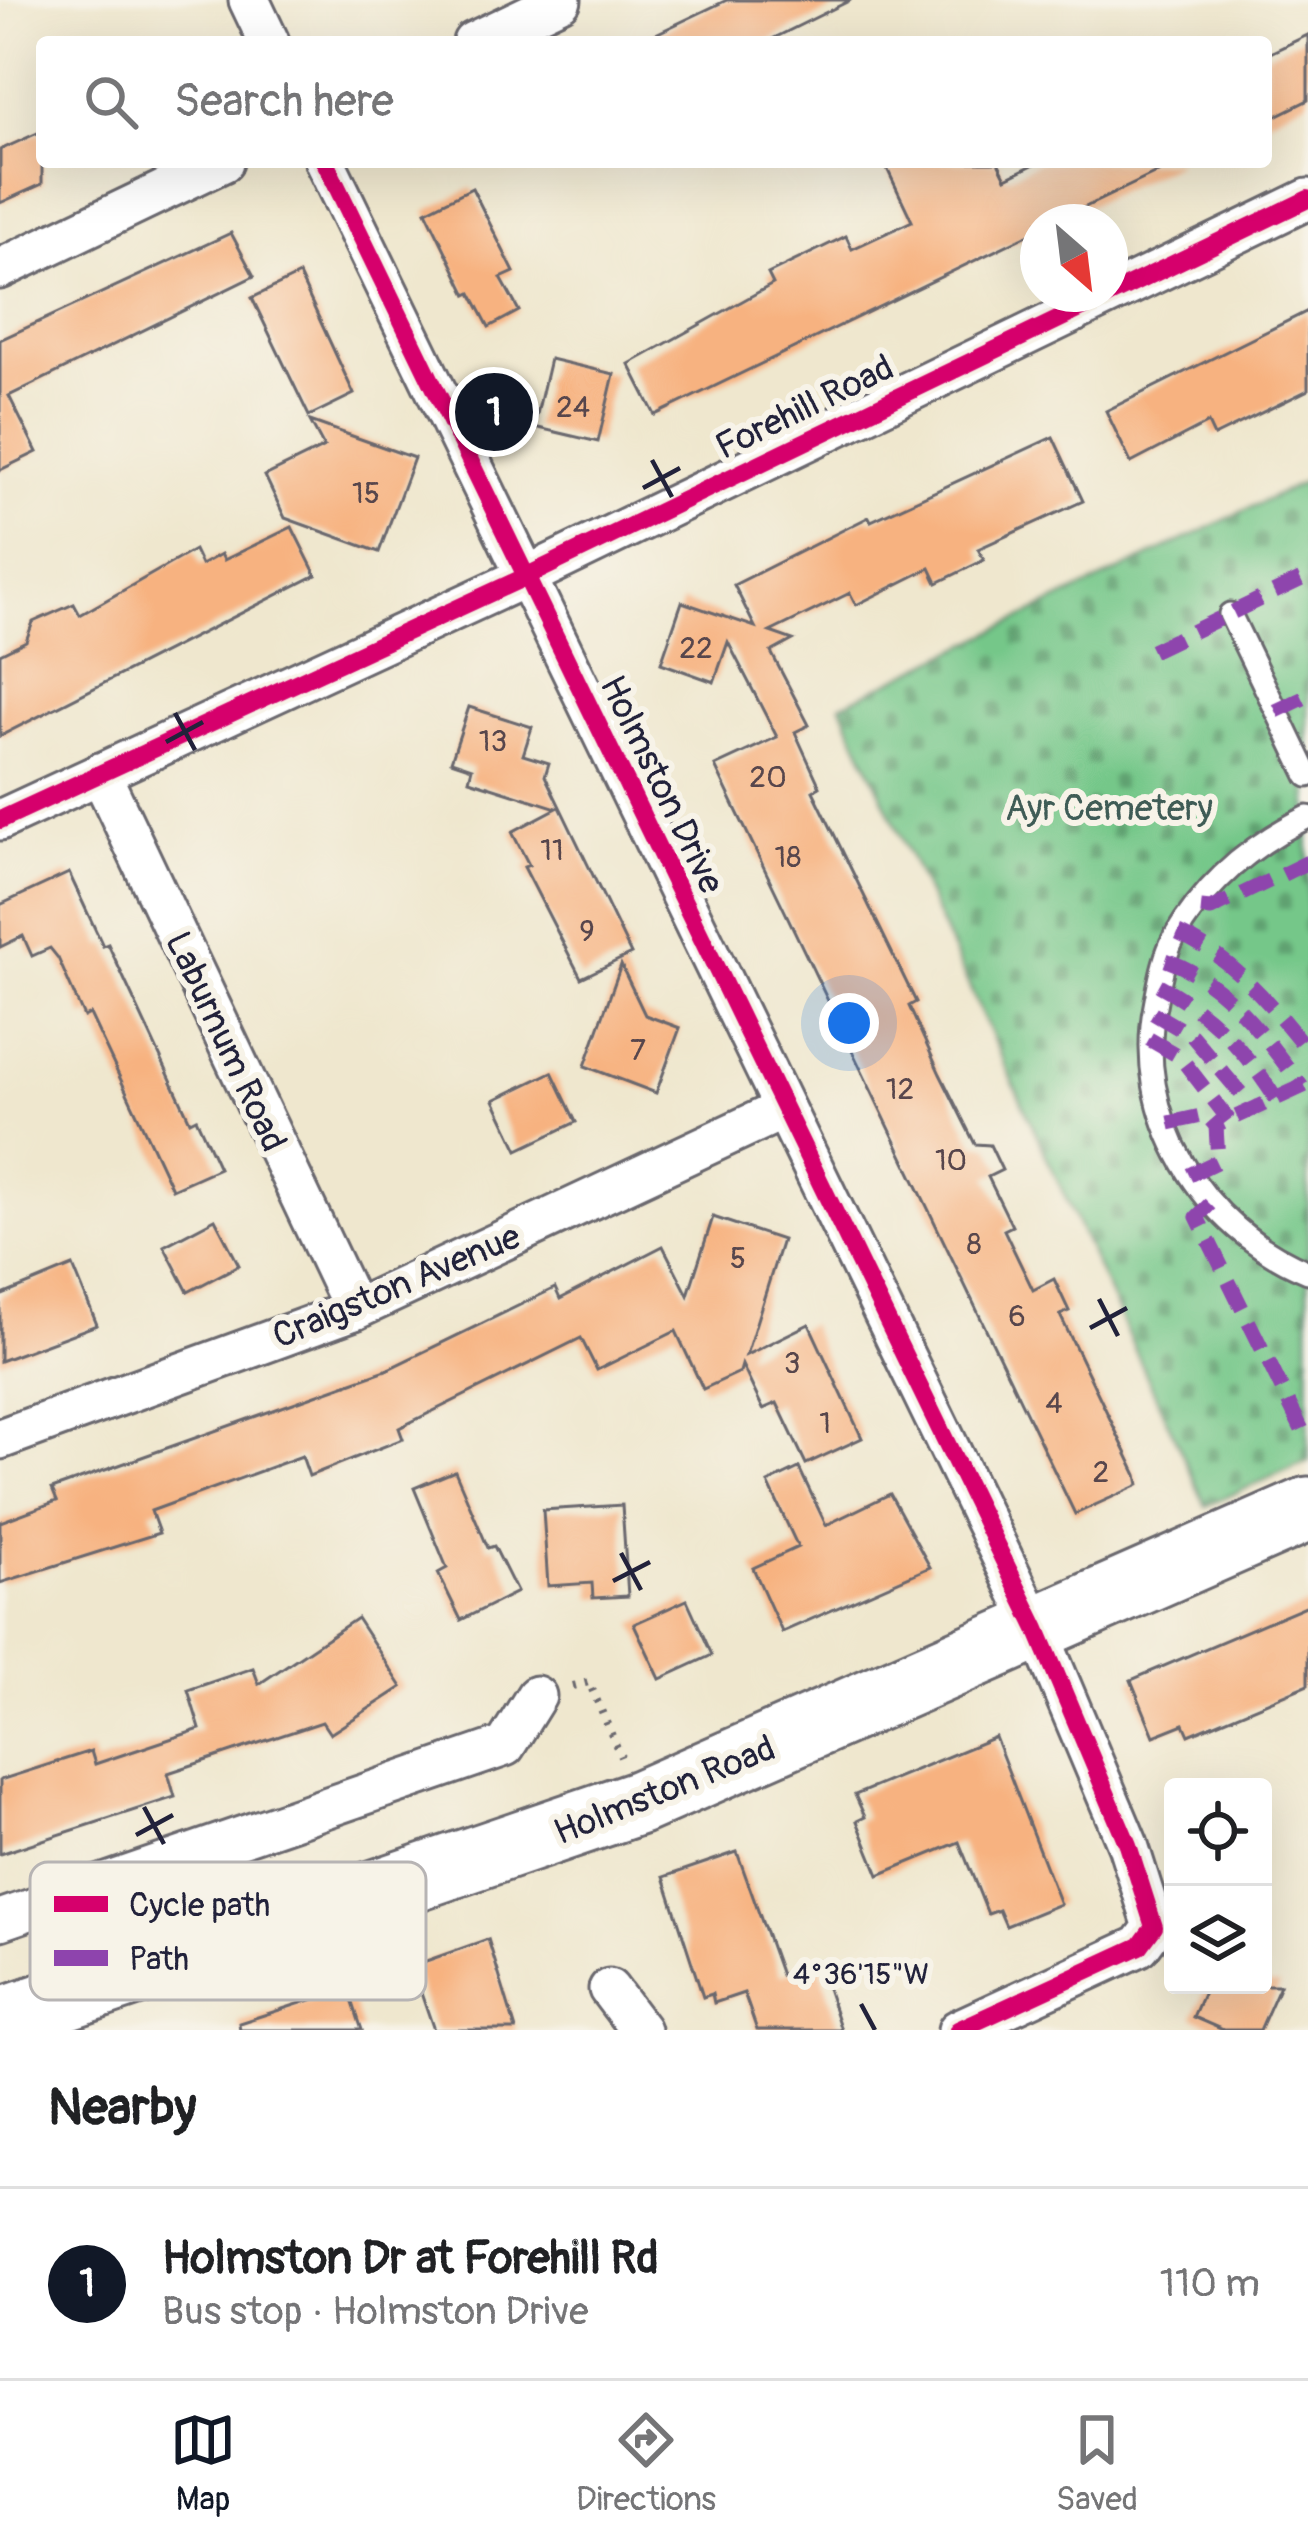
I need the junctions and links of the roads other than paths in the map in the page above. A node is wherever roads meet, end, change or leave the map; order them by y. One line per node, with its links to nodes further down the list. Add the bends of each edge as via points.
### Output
1 (249, 0): 3 (street)
2 (561, 0): 4 (street)
3 (266, 36)
4 (486, 36)
5 (210, 168): 8 (street)
6 (329, 168): 9 (street, Holmston Drive)
7 (1308, 199): 9 (street, Forehill Road)
8 (0, 269)
9 (525, 578): 11 (street, Forehill Road); 15 (street, Holmston Drive)
10 (1230, 614): 12 (lane)
11 (100, 773): 14 (street, Forehill Road); 17 (street, Laburnum Road)
12 (1308, 776)
13 (1308, 817): 16 (lane, via 1234,863 1204,895 1172,941 1149,1034 1154,1090 1194,1185 1266,1255)
14 (0, 820)
15 (784, 1109): 17 (street, Craigston Avenue); 20 (street, Holmston Drive)
16 (1308, 1272)
17 (353, 1310): 18 (street, Craigston Avenue)
18 (0, 1439)
19 (1308, 1509): 20 (main road, Holmston Road)
20 (1037, 1629): 23 (main road, Holmston Road, via 640,1802); 30 (street, Holmston Drive, via 1154,1927 1140,1946)
21 (536, 1696): 22 (street, via 506,1746)
22 (171, 1862)
23 (426, 1875)
24 (30, 1911): 25 (street)
25 (0, 1921)
26 (609, 1989): 29 (street)
27 (59, 2000): 28 (main road, Holmston Road)
28 (0, 2020)
29 (640, 2030)
30 (958, 2030)

